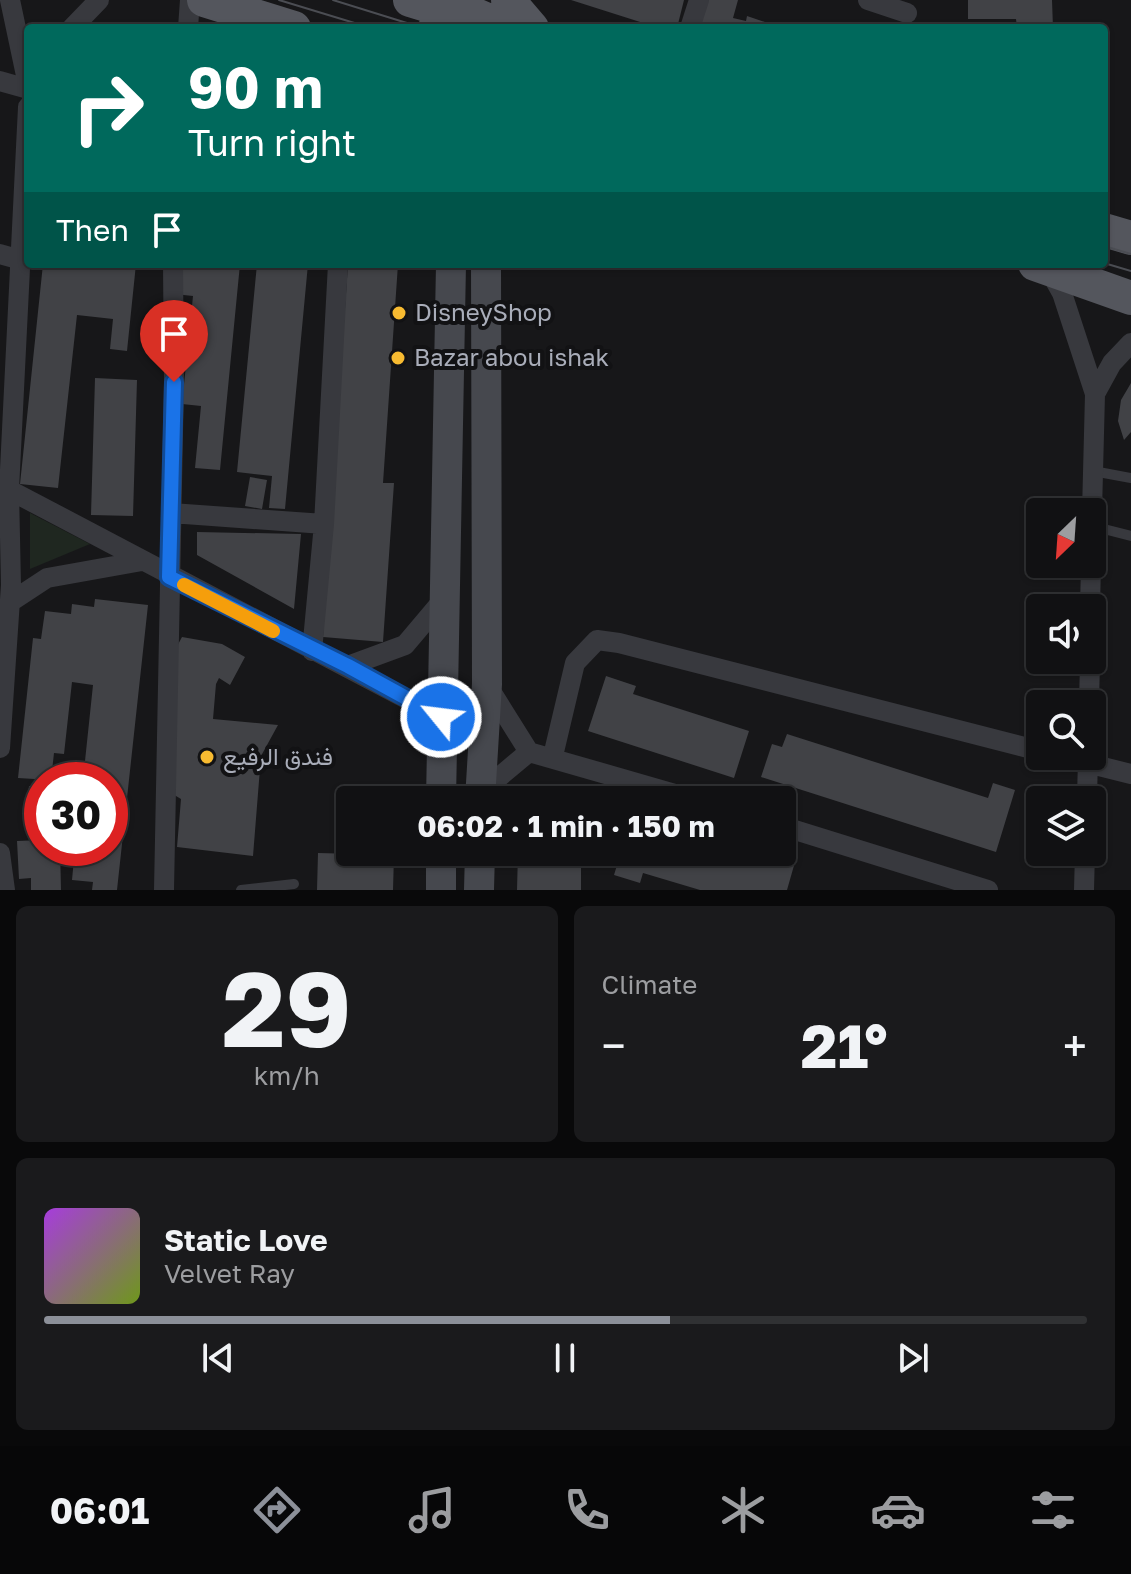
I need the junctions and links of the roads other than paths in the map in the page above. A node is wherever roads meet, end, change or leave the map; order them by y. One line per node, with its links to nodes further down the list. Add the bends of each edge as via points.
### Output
1 (10, 0): 16 (street)
2 (99, 0): 11 (street)
3 (190, 0): 12 (street)
4 (204, 0): 13 (main road)
5 (410, 0): 9 (main road)
6 (699, 0): 15 (street)
7 (868, 0): 8 (street)
8 (907, 13)
9 (449, 14): 10 (main road)
10 (497, 14): 14 (main road)
11 (76, 24)
12 (188, 24)
13 (281, 24)
14 (522, 24)
15 (691, 24)
16 (24, 68)
17 (0, 81): 18 (street)
18 (24, 86)
19 (24, 194): 23 (street)
20 (1108, 231): 21 (main road)
21 (1131, 238)
22 (0, 254): 23 (street)
23 (21, 260): 32 (street)
24 (173, 268): 38 (street)
25 (338, 268): 39 (street)
26 (451, 268): 44 (main road)
27 (486, 268): 48 (main road)
28 (1043, 268): 33 (street, via 1062,293)
29 (1048, 268): 30 (main road)
30 (1131, 298)
31 (1131, 343): 33 (street)
32 (7, 392): 36 (street)
33 (1095, 394): 34 (street)
34 (1093, 471): 35 (lane); 37 (street)
35 (1131, 478)
36 (4, 487): 42 (street); 45 (street)
37 (1092, 498)
38 (171, 513): 39 (street); 43 (street)
39 (324, 524): 46 (street)
40 (1106, 530): 41 (lane)
41 (1131, 536)
42 (142, 561): 43 (street); 45 (street, via 47,578)
43 (169, 577): 46 (street); 67 (street)
44 (443, 600): 47 (street, via 405,645); 49 (main road)
45 (9, 603): 51 (street)
46 (312, 651): 47 (street)
47 (348, 666): 49 (street)
48 (487, 684): 52 (street); 57 (main road)
49 (441, 717): 56 (main road)
50 (1026, 747): 53 (street, via 597,640 575,663)
51 (0, 748)
52 (529, 752): 53 (street); 58 (street)
53 (553, 756): 59 (street)
54 (1106, 766): 55 (street)
55 (1131, 774)
56 (441, 786)
57 (481, 786)
58 (491, 786)
59 (650, 786)
60 (796, 830): 71 (street)
61 (0, 853): 66 (street)
62 (441, 866): 69 (main road)
63 (480, 866): 70 (main road)
64 (1085, 866): 72 (street)
65 (294, 884): 68 (lane)
66 (5, 890)
67 (164, 890)
68 (241, 890)
69 (441, 890)
70 (479, 890)
71 (988, 890)
72 (1084, 890)

